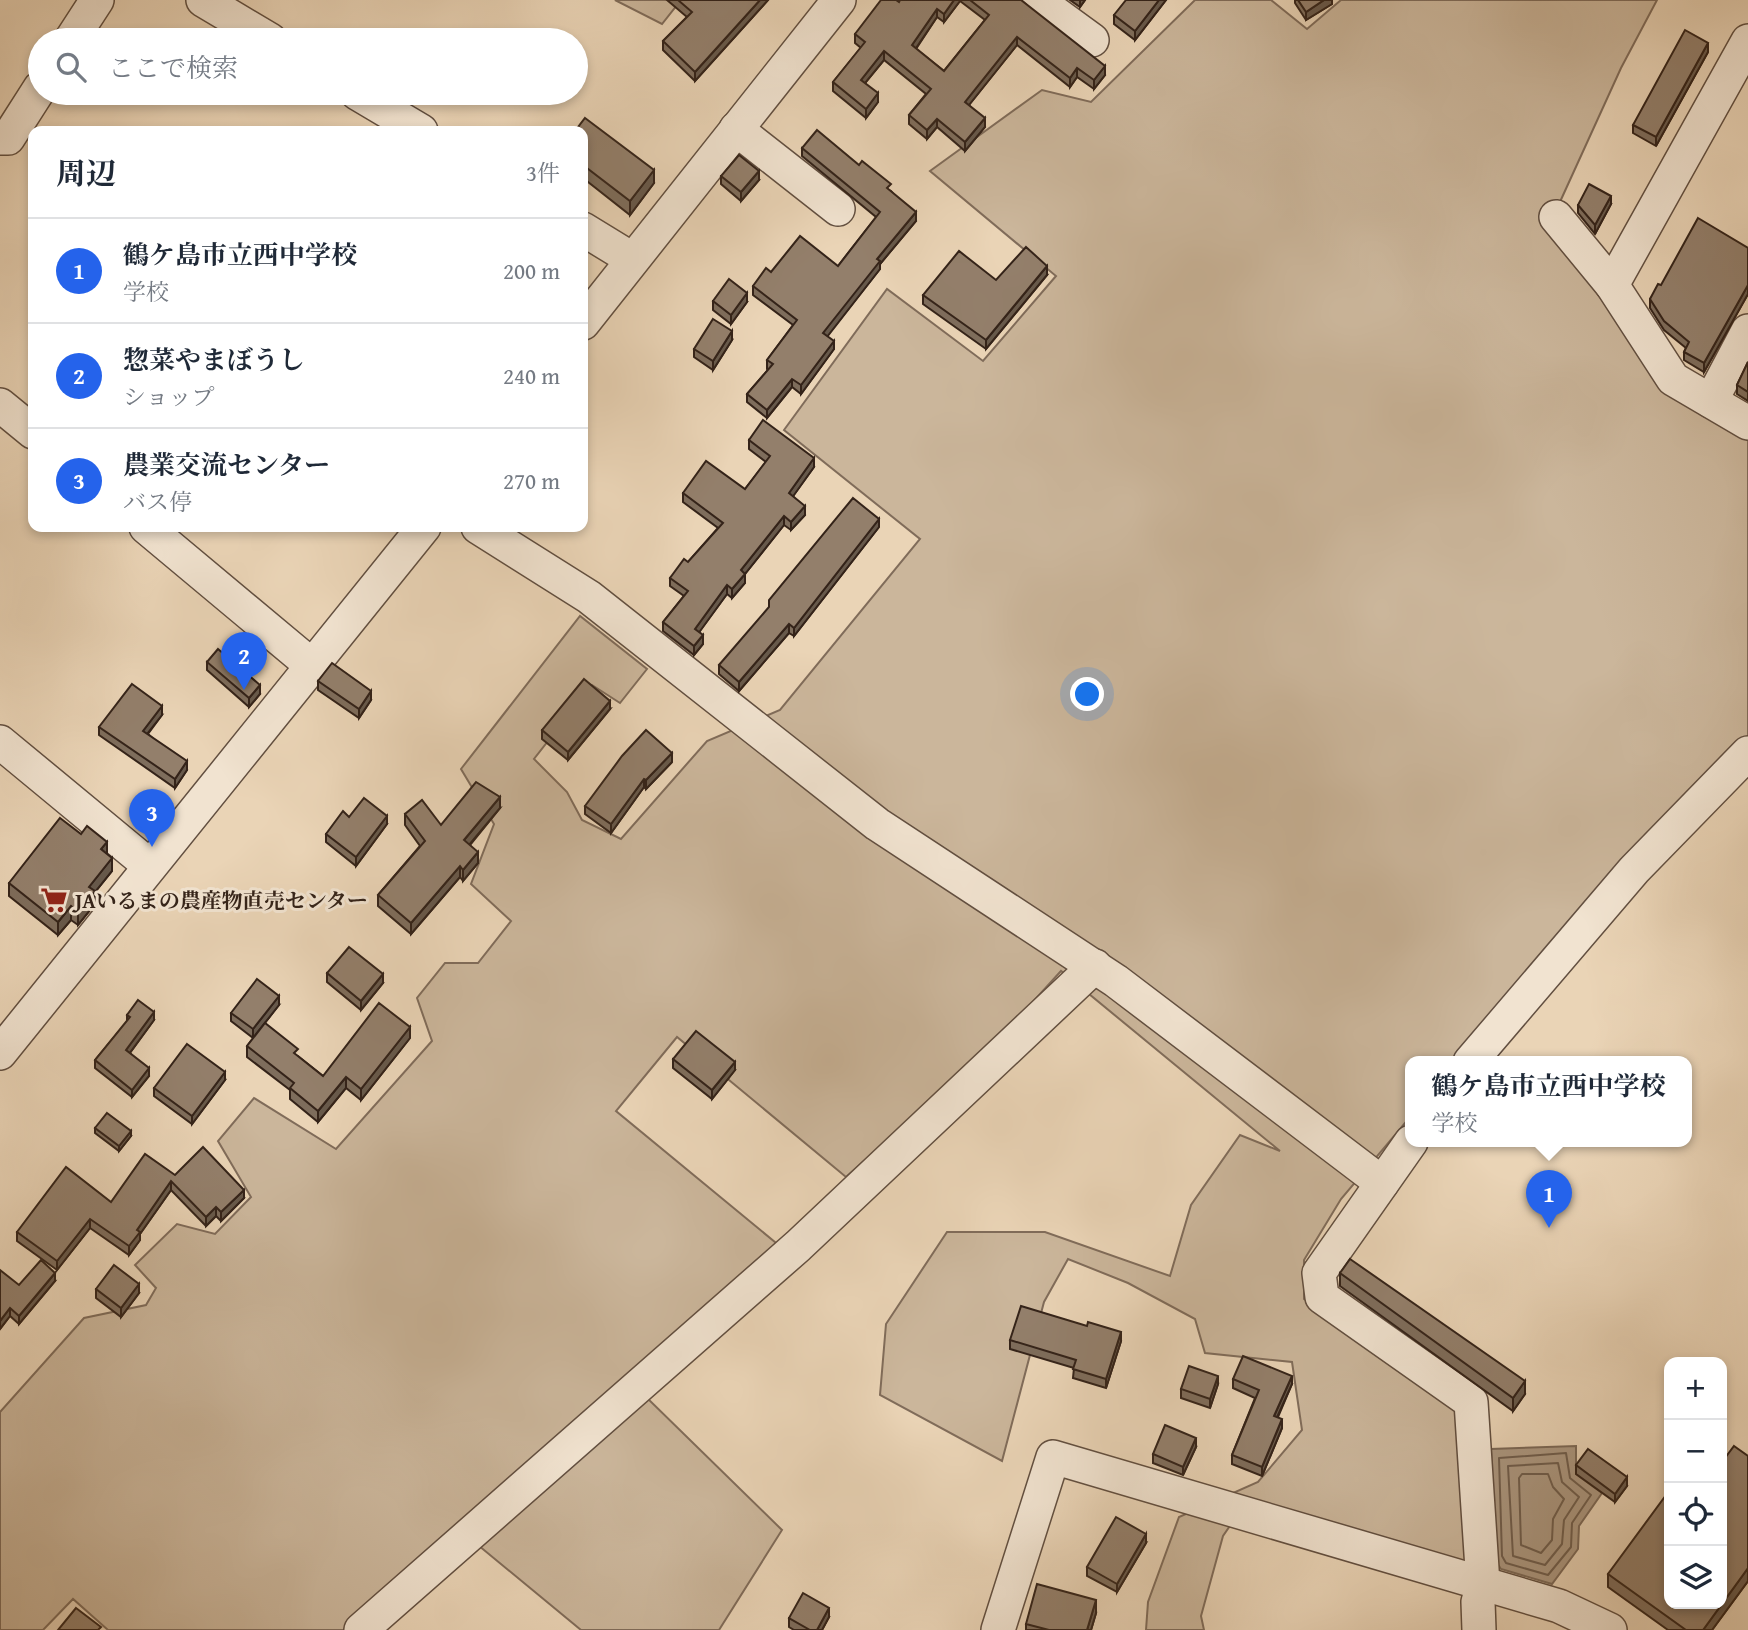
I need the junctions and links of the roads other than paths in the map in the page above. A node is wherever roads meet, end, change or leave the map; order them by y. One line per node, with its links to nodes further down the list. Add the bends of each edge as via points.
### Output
1 (97, 0): 5 (street)
2 (203, 0): 6 (street)
3 (839, 0): 12 (street)
4 (1037, 0): 7 (street)
5 (79, 28)
6 (250, 28)
7 (1092, 40)
8 (1744, 57): 18 (street)
9 (29, 105): 13 (street, via 8,138)
10 (377, 105): 11 (street)
11 (413, 126)
12 (736, 129): 14 (street); 17 (street)
13 (0, 138)
14 (838, 209)
15 (1556, 217): 18 (street)
16 (588, 232): 17 (street)
17 (632, 259): 19 (street)
18 (1612, 285): 21 (street, via 1672,379)
19 (588, 316)
20 (1748, 331): 21 (street)
21 (1711, 401): 23 (street)
22 (0, 405): 24 (street)
23 (1748, 423)
24 (28, 428)
25 (152, 532): 28 (street)
26 (420, 532): 28 (street)
27 (486, 532): 32 (street, via 589,597 877,824)
28 (310, 664): 31 (street)
29 (0, 742): 31 (street)
30 (1748, 753): 35 (street, via 1634,870)
31 (150, 866): 33 (street)
32 (1095, 966): 37 (street); 39 (street, via 797,1246)
33 (11, 1017): 34 (street)
34 (0, 1053)
35 (1475, 1056)
36 (1407, 1147): 37 (street)
37 (1382, 1183): 38 (street, via 1319,1273 1322,1297 1471,1402)
38 (1483, 1584): 40 (street, via 1054,1457); 41 (street); 42 (street, via 1559,1606)
39 (361, 1630)
40 (998, 1630)
41 (1479, 1630)
42 (1610, 1630)

